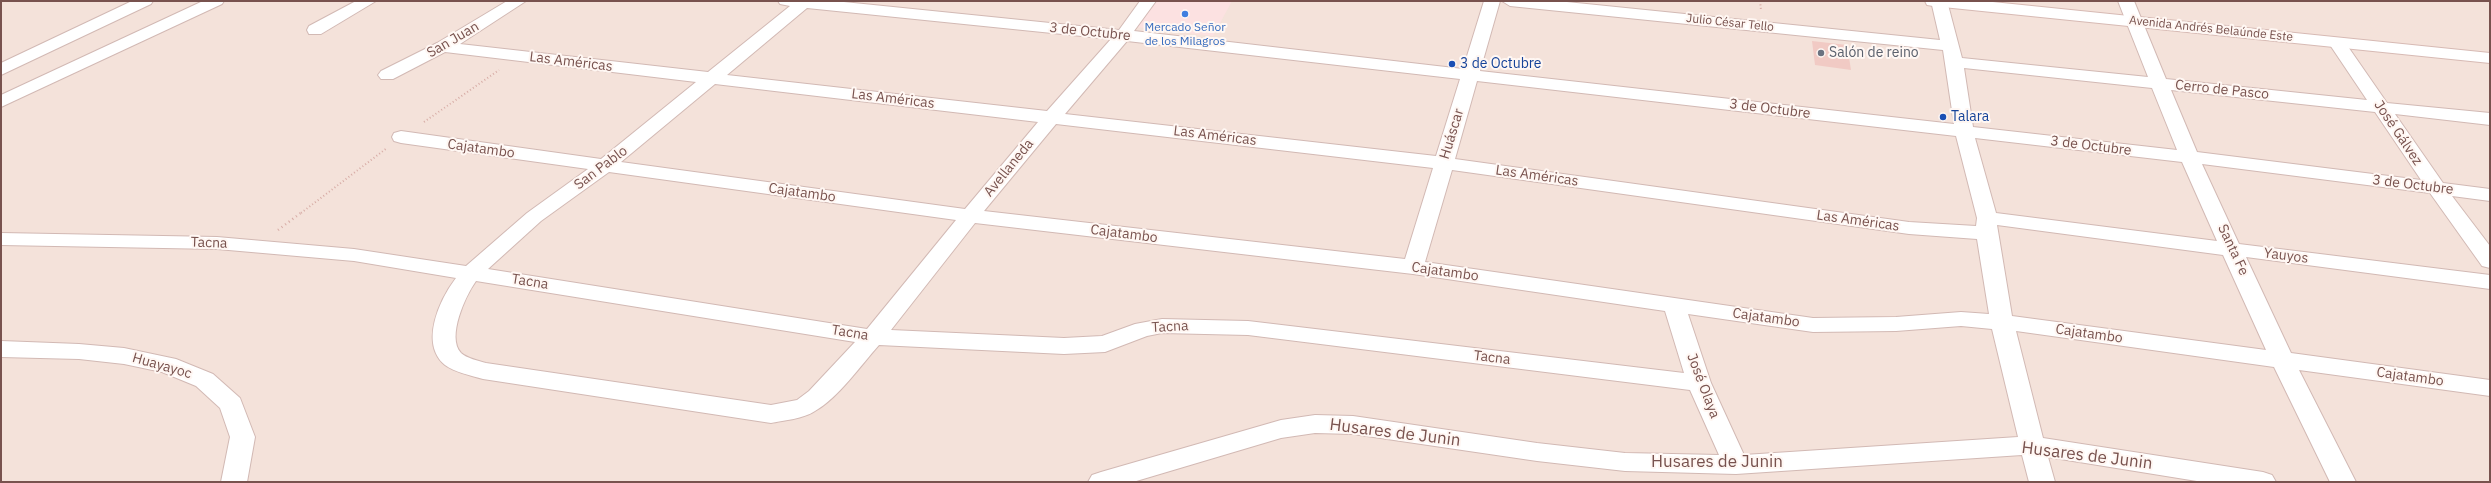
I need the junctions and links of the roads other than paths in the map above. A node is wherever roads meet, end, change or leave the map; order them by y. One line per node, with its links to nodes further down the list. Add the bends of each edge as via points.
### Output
1 (145, 1): 19 (street)
2 (216, 1): 24 (street)
3 (368, 1): 12 (street)
4 (518, 1): 15 (street, San Juan)
5 (1148, 1): 13 (street, Avellaneda)
6 (1492, 1): 21 (street, Huáscar)
7 (1510, 1): 17 (street, Julio César Tello)
8 (1937, 1): 11 (street, Avenida Andrés Belaúnde Este); 17 (street)
9 (2008, 1): 11 (street, Avenida Andrés Belaúnde Este)
10 (798, 2): 13 (street, 3 de Octubre); 22 (street, San Pablo)
11 (2131, 12): 14 (street, Avenida Andrés Belaúnde Este); 16 (street, Avenida Andrés Belaúnde Este); 23 (street, Santa Fe)
12 (316, 30)
13 (1123, 35): 21 (street, 3 de Octubre); 26 (street, Avellaneda)
14 (2336, 42): 18 (street, Avenida Andrés Belaúnde Este); 25 (street, José Gálvez)
15 (443, 47): 20 (street, San Juan); 22 (street, Las Américas)
16 (2490, 51)
17 (1952, 54): 23 (street, Cerro de Pasco); 28 (street)
18 (2490, 58)
19 (1, 70)
20 (387, 75)
21 (1470, 76): 28 (street, 3 de Octubre); 31 (street, Huáscar)
22 (713, 78): 26 (street, Las Américas); 32 (street, San Pablo)
23 (2159, 83): 25 (street, Cerro de Pasco); 30 (street, Santa Fe)
24 (1, 102)
25 (2380, 108): 27 (street, Cerro de Pasco); 33 (street, José Gálvez)
26 (1051, 117): 31 (street, Las Américas); 35 (street, Avellaneda)
27 (2490, 119)
28 (1964, 132): 30 (street, 3 de Octubre); 36 (street)
29 (401, 137): 32 (street, Cajatambo)
30 (2189, 157): 33 (street, 3 de Octubre); 38 (street, Santa Fe)
31 (1444, 163): 36 (street, Las Américas, via 1909,228); 40 (street, Huáscar)
32 (603, 167): 35 (street, Cajatambo); 41 (street, San Pablo, via 534,217)
33 (2436, 188): 34 (street, 3 de Octubre); 39 (street, José Gálvez)
34 (2490, 195)
35 (971, 216): 40 (street, Cajatambo); 45 (street, Avellaneda)
36 (1987, 225): 38 (street, Yauyos); 44 (street)
37 (1, 239): 41 (street, Tacna, via 258,245 354,255)
38 (2232, 249): 42 (street, Yauyos); 47 (street, Santa Fe)
39 (2490, 261)
40 (1413, 267): 43 (street, Cajatambo)
41 (472, 273): 45 (street, Tacna); 48 (street, San Pablo, via 456,293 444,330 447,351)
42 (2490, 282)
43 (1674, 305): 44 (street, Cajatambo, via 1813,325 1896,324 1961,319); 49 (street, José Olaya)
44 (2002, 322): 47 (street, Cajatambo); 51 (street)
45 (873, 337): 48 (street, Avellaneda, via 806,406 771,414 483,371); 49 (street, Tacna, via 1064,346 1105,344 1143,329 1162,326 1248,328)
46 (1, 349): 53 (street, Huayayoc, via 107,352 188,372 214,385 228,398 244,444)
47 (2282, 359): 50 (street, Cajatambo); 57 (street, Santa Fe)
48 (454, 360)
49 (1698, 383): 52 (street, José Olaya)
50 (2490, 388)
51 (2031, 445): 52 (street, Husares de Junin); 55 (street); 56 (street, Husares de Junin)
52 (1736, 465): 54 (street, Husares de Junin, via 1625,462 1354,425 1315,424 1282,429)
53 (234, 482)
54 (1101, 482)
55 (2042, 482)
56 (2263, 482)
57 (2343, 482)

